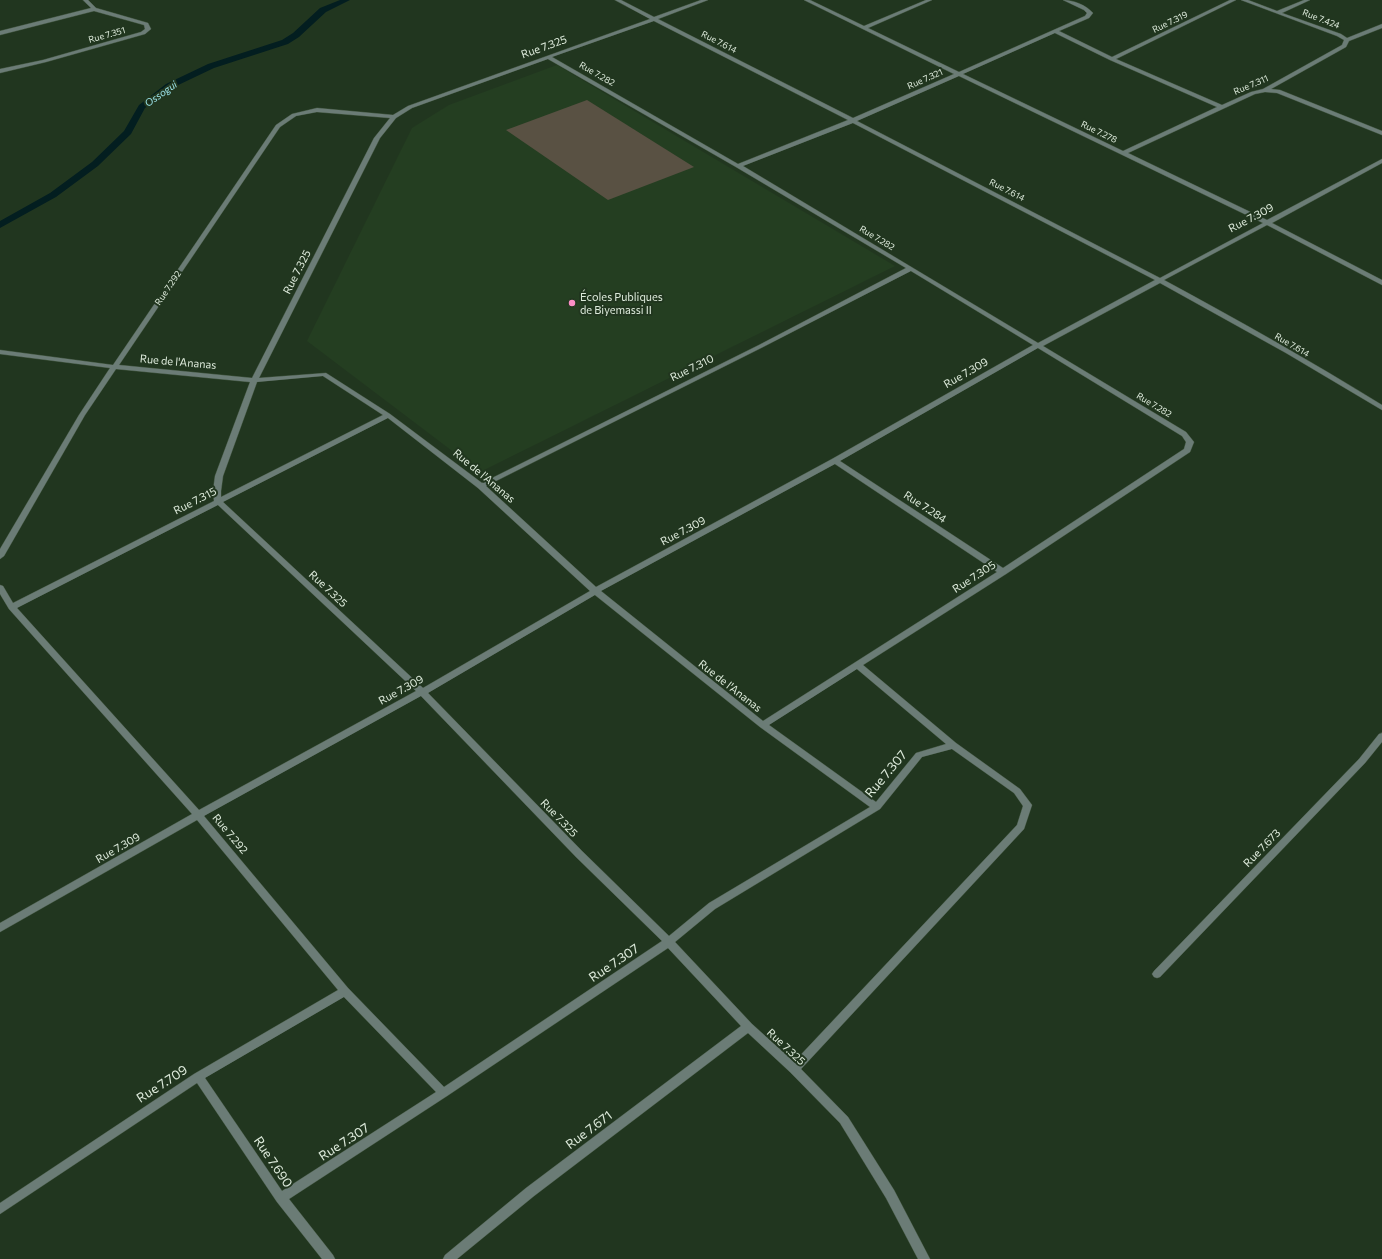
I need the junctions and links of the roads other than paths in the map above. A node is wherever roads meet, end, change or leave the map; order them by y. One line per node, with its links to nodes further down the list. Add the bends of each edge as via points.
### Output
1 (85, 0): 10 (street, Rue 7.351)
2 (617, 0): 12 (street, Rue 7.614)
3 (706, 0): 12 (street, Rue 7.325)
4 (806, 0): 14 (street, Rue 7.278)
5 (930, 0): 14 (street)
6 (1065, 0): 15 (street, Rue 7.321, via 1090,13)
7 (1234, 0): 19 (street, Rue 7.319)
8 (1243, 0): 11 (street, Rue 7.424)
9 (1308, 0): 11 (street)
10 (94, 9): 16 (street); 20 (street, Rue 7.351, via 146,24 148,29 143,33 106,44)
11 (1279, 12): 17 (street, Rue 7.424)
12 (655, 19): 18 (street, Rue 7.325); 25 (street, Rue 7.614)
13 (1382, 26): 17 (street, Rue 7.311)
14 (863, 28): 21 (street, Rue 7.278)
15 (1055, 30): 19 (street); 21 (street, Rue 7.321)
16 (0, 33)
17 (1347, 40): 22 (street, Rue 7.311, via 1344,46)
18 (548, 57): 24 (street, Rue 7.325, via 410,106); 29 (street, Rue 7.282)
19 (1112, 58): 23 (street)
20 (0, 71)
21 (958, 74): 25 (street, Rue 7.321); 27 (street, Rue 7.278)
22 (1266, 90): 23 (street, Rue 7.311); 26 (street, via 1278,91)
23 (1221, 107): 27 (street, Rue 7.311)
24 (394, 117): 36 (street, Rue 7.292, via 317,110 294,115 278,126); 37 (street, Rue 7.325, via 378,138)
25 (854, 120): 29 (street, Rue 7.321); 32 (street, Rue 7.614)
26 (1382, 133)
27 (1123, 153): 30 (street, Rue 7.278)
28 (1382, 161): 30 (street, Rue 7.309)
29 (738, 166): 31 (street, Rue 7.282)
30 (1266, 222): 32 (street, Rue 7.309); 33 (street, Rue 7.278)
31 (910, 269): 34 (street, Rue 7.282); 42 (street, Rue 7.310)
32 (1159, 279): 34 (street, Rue 7.309); 38 (street, Rue 7.614)
33 (1382, 283)
34 (1037, 346): 40 (street, Rue 7.282, via 1184,434); 41 (street, Rue 7.309)
35 (0, 352): 36 (street, Rue de l'Ananas)
36 (115, 367): 37 (street, Rue de l'Ananas); 44 (street, Rue 7.292, via 82,416)
37 (254, 380): 39 (street, Rue de l'Ananas, via 324,374); 43 (street, Rue 7.325, via 219,476)
38 (1382, 408)
39 (388, 416): 42 (street, Rue de l'Ananas); 43 (street, Rue 7.315)
40 (1190, 442): 45 (street, Rue 7.305, via 1187,450)
41 (835, 461): 45 (street, Rue 7.284); 47 (street, Rue 7.309)
42 (482, 486): 47 (street, Rue de l'Ananas)
43 (218, 501): 48 (street, Rue 7.315); 50 (street, Rue 7.325)
44 (0, 556)
45 (1003, 572): 49 (street, Rue 7.305)
46 (0, 588): 48 (street, Rue 7.292)
47 (595, 591): 50 (street, Rue 7.309); 51 (street, Rue de l'Ananas)
48 (12, 607): 55 (street, Rue 7.292)
49 (858, 666): 51 (street, Rue 7.305); 53 (street)
50 (422, 692): 55 (street, Rue 7.309); 57 (street, Rue 7.325, via 579,854)
51 (763, 725): 54 (street, Rue de l'Ananas)
52 (1382, 736): 58 (street, Rue 7.673, via 1362,761)
53 (953, 745): 54 (street, Rue 7.307, via 919,755); 61 (street, via 1017,791 1028,805 1021,827)
54 (877, 807): 57 (street, Rue 7.307, via 712,906)
55 (198, 815): 56 (street, Rue 7.309); 59 (street, Rue 7.292)
56 (0, 928)
57 (669, 942): 60 (street, Rue 7.325); 63 (street, Rue 7.307)
58 (1157, 974)
59 (345, 991): 62 (street, Rue 7.709); 63 (street, Rue 7.292)
60 (748, 1027): 61 (street, Rue 7.325); 67 (street, Rue 7.671, via 530,1192)
61 (794, 1069): 68 (street, Rue 7.325, via 844,1120 890,1194)
62 (198, 1077): 64 (street, Rue 7.690); 65 (street, Rue 7.709)
63 (443, 1093): 64 (street, Rue 7.307)
64 (281, 1198): 66 (street, Rue 7.690)
65 (0, 1209)
66 (329, 1259)
67 (449, 1259)
68 (924, 1259)

